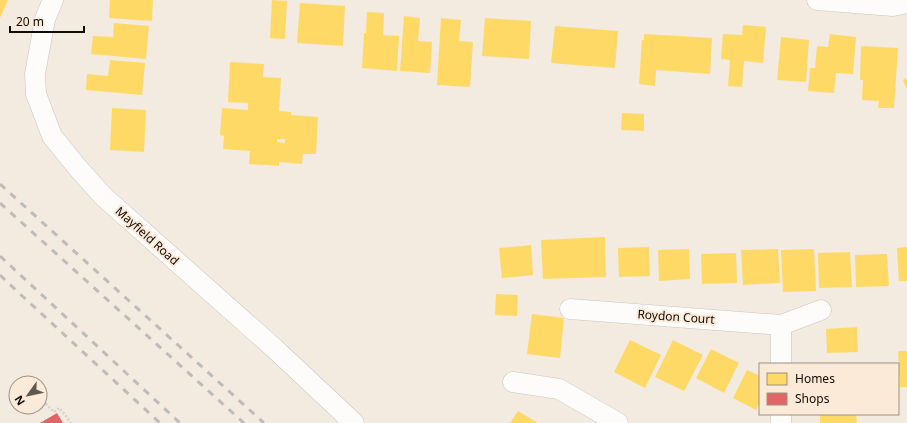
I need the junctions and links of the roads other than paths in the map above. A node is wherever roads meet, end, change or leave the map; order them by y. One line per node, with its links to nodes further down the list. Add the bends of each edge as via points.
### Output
1 (53, 0): 9 (street, Mayfield Road, via 45,19 35,74 36,94 52,136 104,197)
2 (817, 0): 3 (street, via 893,6)
3 (907, 3)
4 (570, 309): 6 (street, Roydon Court)
5 (821, 310): 6 (street, Roydon Court)
6 (781, 325): 7 (street)
7 (781, 363)
8 (512, 382): 10 (street, via 559,389)
9 (354, 423)
10 (618, 423)

